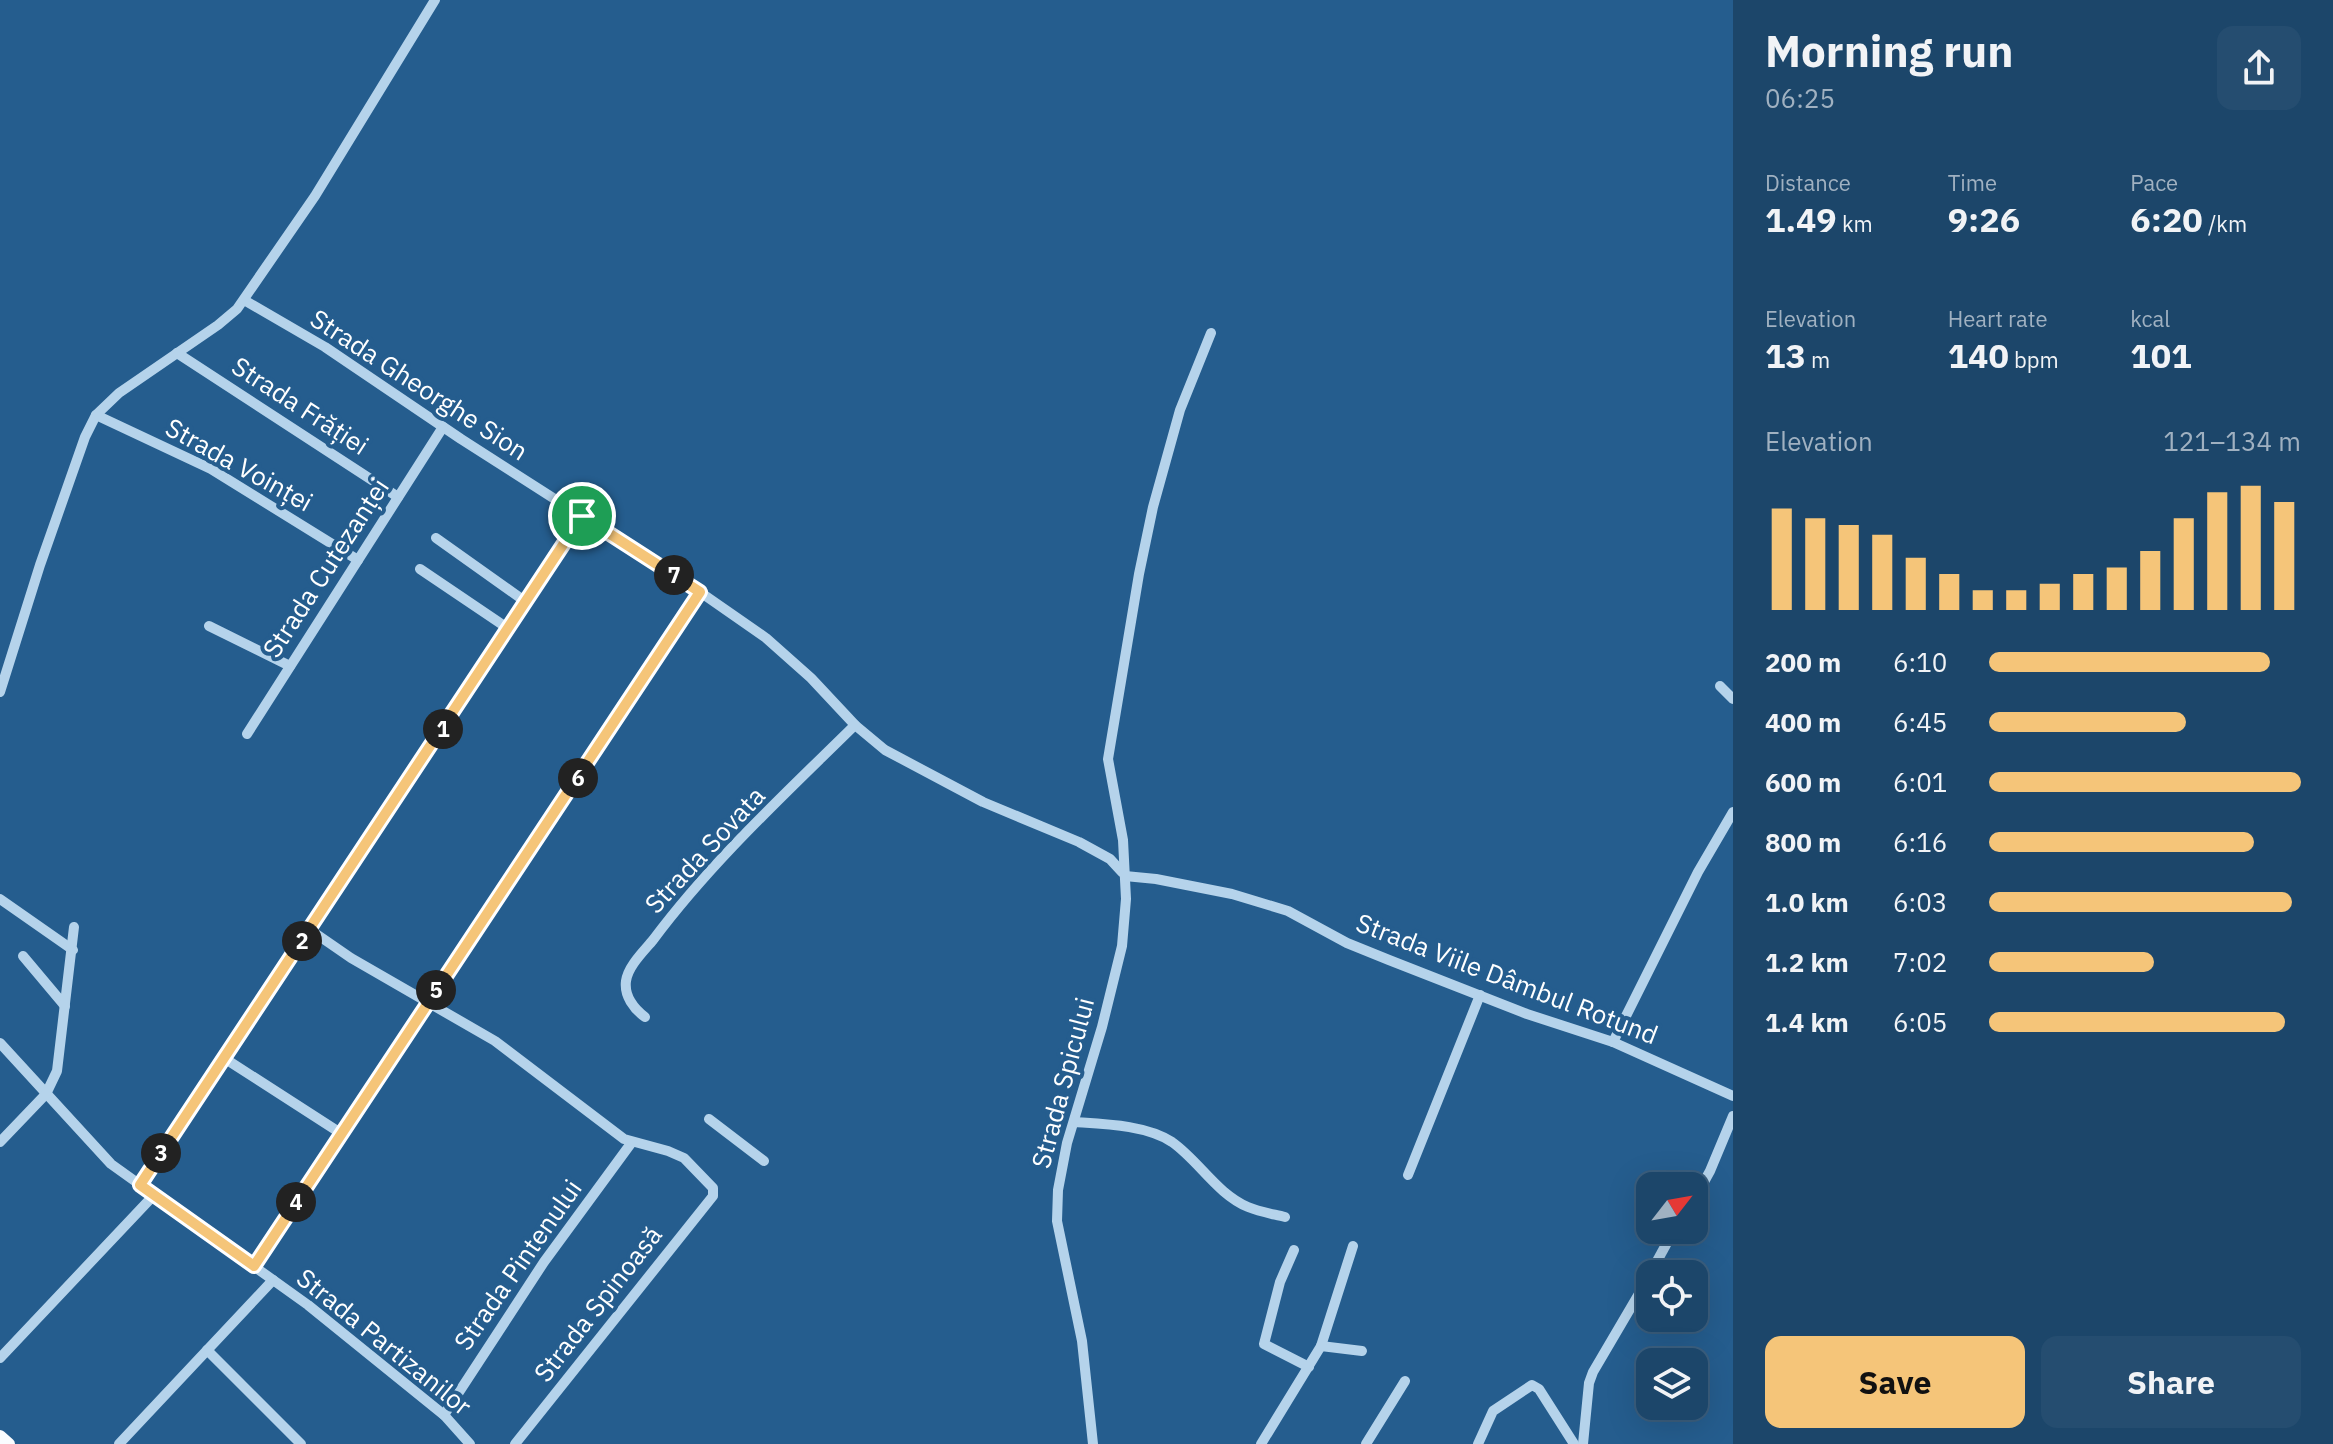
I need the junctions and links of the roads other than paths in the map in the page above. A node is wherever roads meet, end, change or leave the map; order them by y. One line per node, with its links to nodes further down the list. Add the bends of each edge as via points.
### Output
1 (435, 0): 2 (street, via 315,196)
2 (244, 300): 4 (street, via 229,317); 6 (street, Strada Gheorghe Sion)
3 (1211, 333): 23 (street, Strada Spicului, via 1180,410 1153,507 1109,749)
4 (177, 353): 5 (street); 7 (street, Strada Frăției)
5 (96, 415): 10 (street, Strada Voinței, via 211,469); 18 (street)
6 (443, 427): 7 (street, Strada Cutezanței); 8 (street, Strada Gheorghe Sion)
7 (398, 497): 10 (street, Strada Cutezanței)
8 (582, 516): 12 (street, Strada Gheorghe Sion); 13 (street)
9 (436, 538): 13 (street)
10 (358, 560): 16 (street, Strada Cutezanței)
11 (420, 569): 15 (street)
12 (700, 592): 20 (street, Strada Gheorghe Sion, via 766,638); 30 (street)
13 (526, 602): 15 (street)
14 (209, 626): 16 (street)
15 (509, 629): 26 (street)
16 (290, 666): 21 (street, Strada Cutezanței)
17 (1720, 686): 19 (street)
18 (0, 692)
19 (1733, 699)
20 (855, 725): 23 (street, Strada Gheorghe Sion, via 885,750 983,802 1110,859); 32 (street, Strada Sovata, via 710,870 636,962 627,991)
21 (247, 734)
22 (1733, 812): 33 (street)
23 (1125, 876): 29 (street, Strada Viile Dâmbul Rotund, via 1262,901 1347,943); 40 (street, Strada Spicului, via 1122,946)
24 (0, 899): 27 (street)
25 (74, 927): 27 (street)
26 (309, 929): 30 (street); 35 (street)
27 (73, 950): 31 (street)
28 (23, 956): 31 (street)
29 (1480, 995): 33 (street, Strada Viile Dâmbul Rotund); 45 (street)
30 (428, 1002): 41 (street); 43 (street, via 495,1041)
31 (65, 1006): 36 (street, via 57,1071)
32 (645, 1017)
33 (1613, 1042): 37 (street, Strada Viile Dâmbul Rotund)
34 (0, 1043): 36 (street, Strada Partizanilor)
35 (224, 1058): 41 (street); 47 (street)
36 (46, 1094): 42 (street); 47 (street, Strada Partizanilor, via 111,1164)
37 (1733, 1096)
38 (1733, 1116): 46 (street)
39 (709, 1119): 44 (street)
40 (1074, 1122): 49 (street, via 1162,1137 1231,1197); 68 (street, Strada Spicului, via 1058,1190 1057,1221 1082,1341)
41 (342, 1134): 52 (street)
42 (0, 1142)
43 (632, 1142): 61 (street, Strada Pintenului, via 544,1262); 67 (street, Strada Spinoasă, via 677,1154 692,1164 713,1196)
44 (764, 1161)
45 (1408, 1175)
46 (1708, 1175)
47 (140, 1185): 48 (street, Strada Partizanilor)
48 (154, 1195): 52 (street, Strada Partizanilor); 58 (street)
49 (1285, 1217)
50 (1353, 1246): 55 (street)
51 (1294, 1250): 59 (street, via 1264,1344)
52 (254, 1266): 53 (street, Strada Partizanilor)
53 (273, 1280): 56 (street); 61 (street, Strada Partizanilor)
54 (1636, 1298): 73 (street, via 1593,1372)
55 (1321, 1346): 57 (street); 59 (street)
56 (207, 1350): 64 (street); 65 (street)
57 (1362, 1351)
58 (0, 1358)
59 (1309, 1367): 69 (street)
60 (1405, 1381): 70 (street)
61 (444, 1415): 66 (street, Strada Partizanilor)
62 (0, 1436): 63 (main road)
63 (9, 1444)
64 (119, 1444)
65 (301, 1444)
66 (470, 1444)
67 (515, 1444)
68 (1093, 1444)
69 (1261, 1444)
70 (1366, 1444)
71 (1478, 1444): 72 (street, via 1493,1411 1535,1385)
72 (1574, 1444)
73 (1583, 1444)

